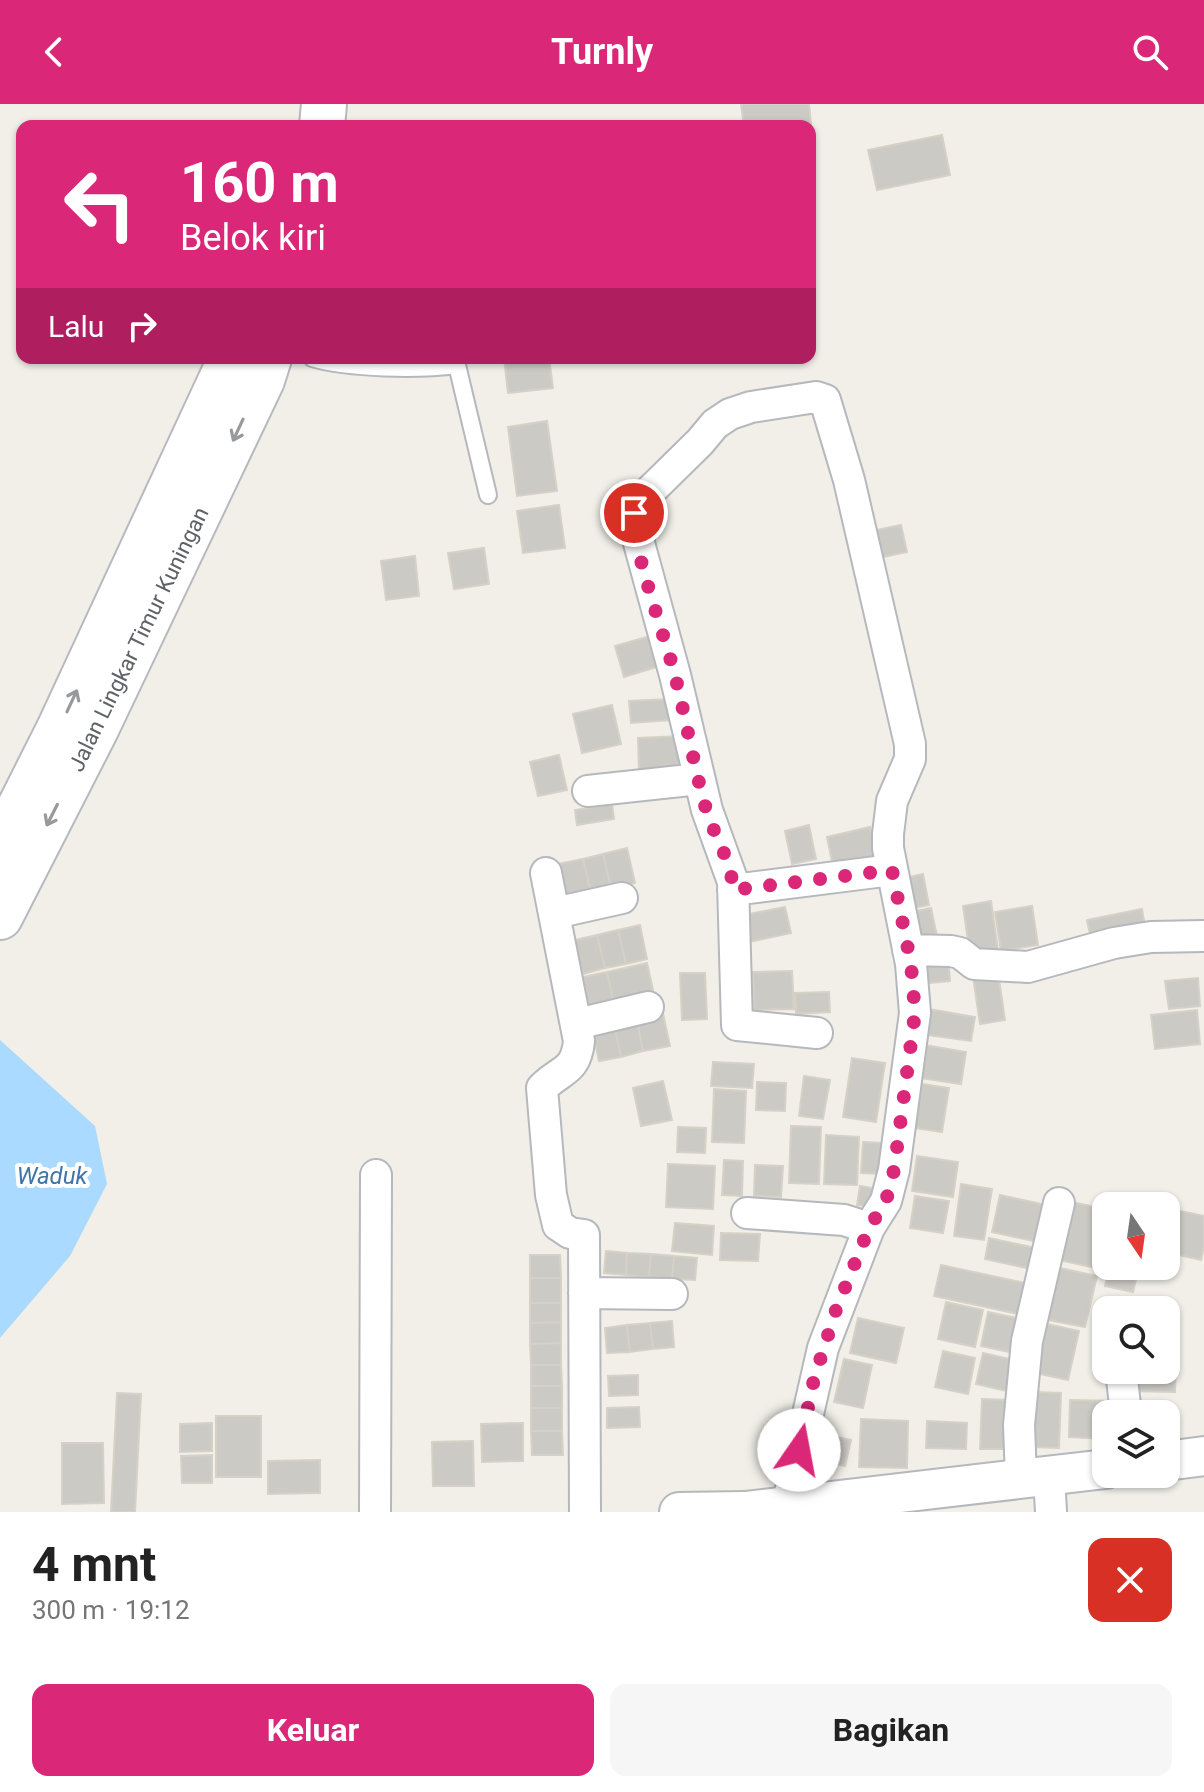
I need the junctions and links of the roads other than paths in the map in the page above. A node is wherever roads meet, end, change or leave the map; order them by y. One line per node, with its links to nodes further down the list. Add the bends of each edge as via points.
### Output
1 (229, 364): 9 (main road, one-way to 1)
2 (267, 364): 15 (main road, Jalan Lingkar Timur Kuningan, one-way to 15, via 103,715)
3 (348, 364): 4 (lane)
4 (447, 364)
5 (455, 364): 6 (lane)
6 (488, 495)
7 (699, 779): 8 (street); 10 (street, via 633,517 644,497 730,414 816,397 825,400 845,467 910,744 910,759 892,801); 12 (street)
8 (588, 791)
9 (0, 846)
10 (892, 870): 12 (street); 17 (street)
11 (546, 873): 14 (street)
12 (733, 890): 20 (street, via 737,1025)
13 (622, 898): 14 (street)
14 (555, 913): 19 (street)
15 (0, 917)
16 (1204, 936): 17 (street, via 1114,943 1028,967 974,964 951,951)
17 (908, 950): 24 (street, via 914,1037 894,1170 886,1201)
18 (648, 1007): 19 (street)
19 (577, 1024): 25 (street, via 577,1057 542,1088 551,1195 558,1225 584,1235)
20 (817, 1033)
21 (376, 1175): 32 (street)
22 (1059, 1203): 30 (street, via 1027,1341 1019,1425)
23 (747, 1213): 24 (street, via 844,1220)
24 (869, 1228): 31 (street, via 823,1348)
25 (584, 1293): 26 (street); 33 (street)
26 (672, 1294)
27 (1204, 1456): 28 (street)
28 (1180, 1459)
29 (1092, 1473): 30 (street)
30 (1040, 1489): 31 (street)
31 (787, 1506): 34 (street)
32 (375, 1512)
33 (585, 1512)
34 (679, 1512)

